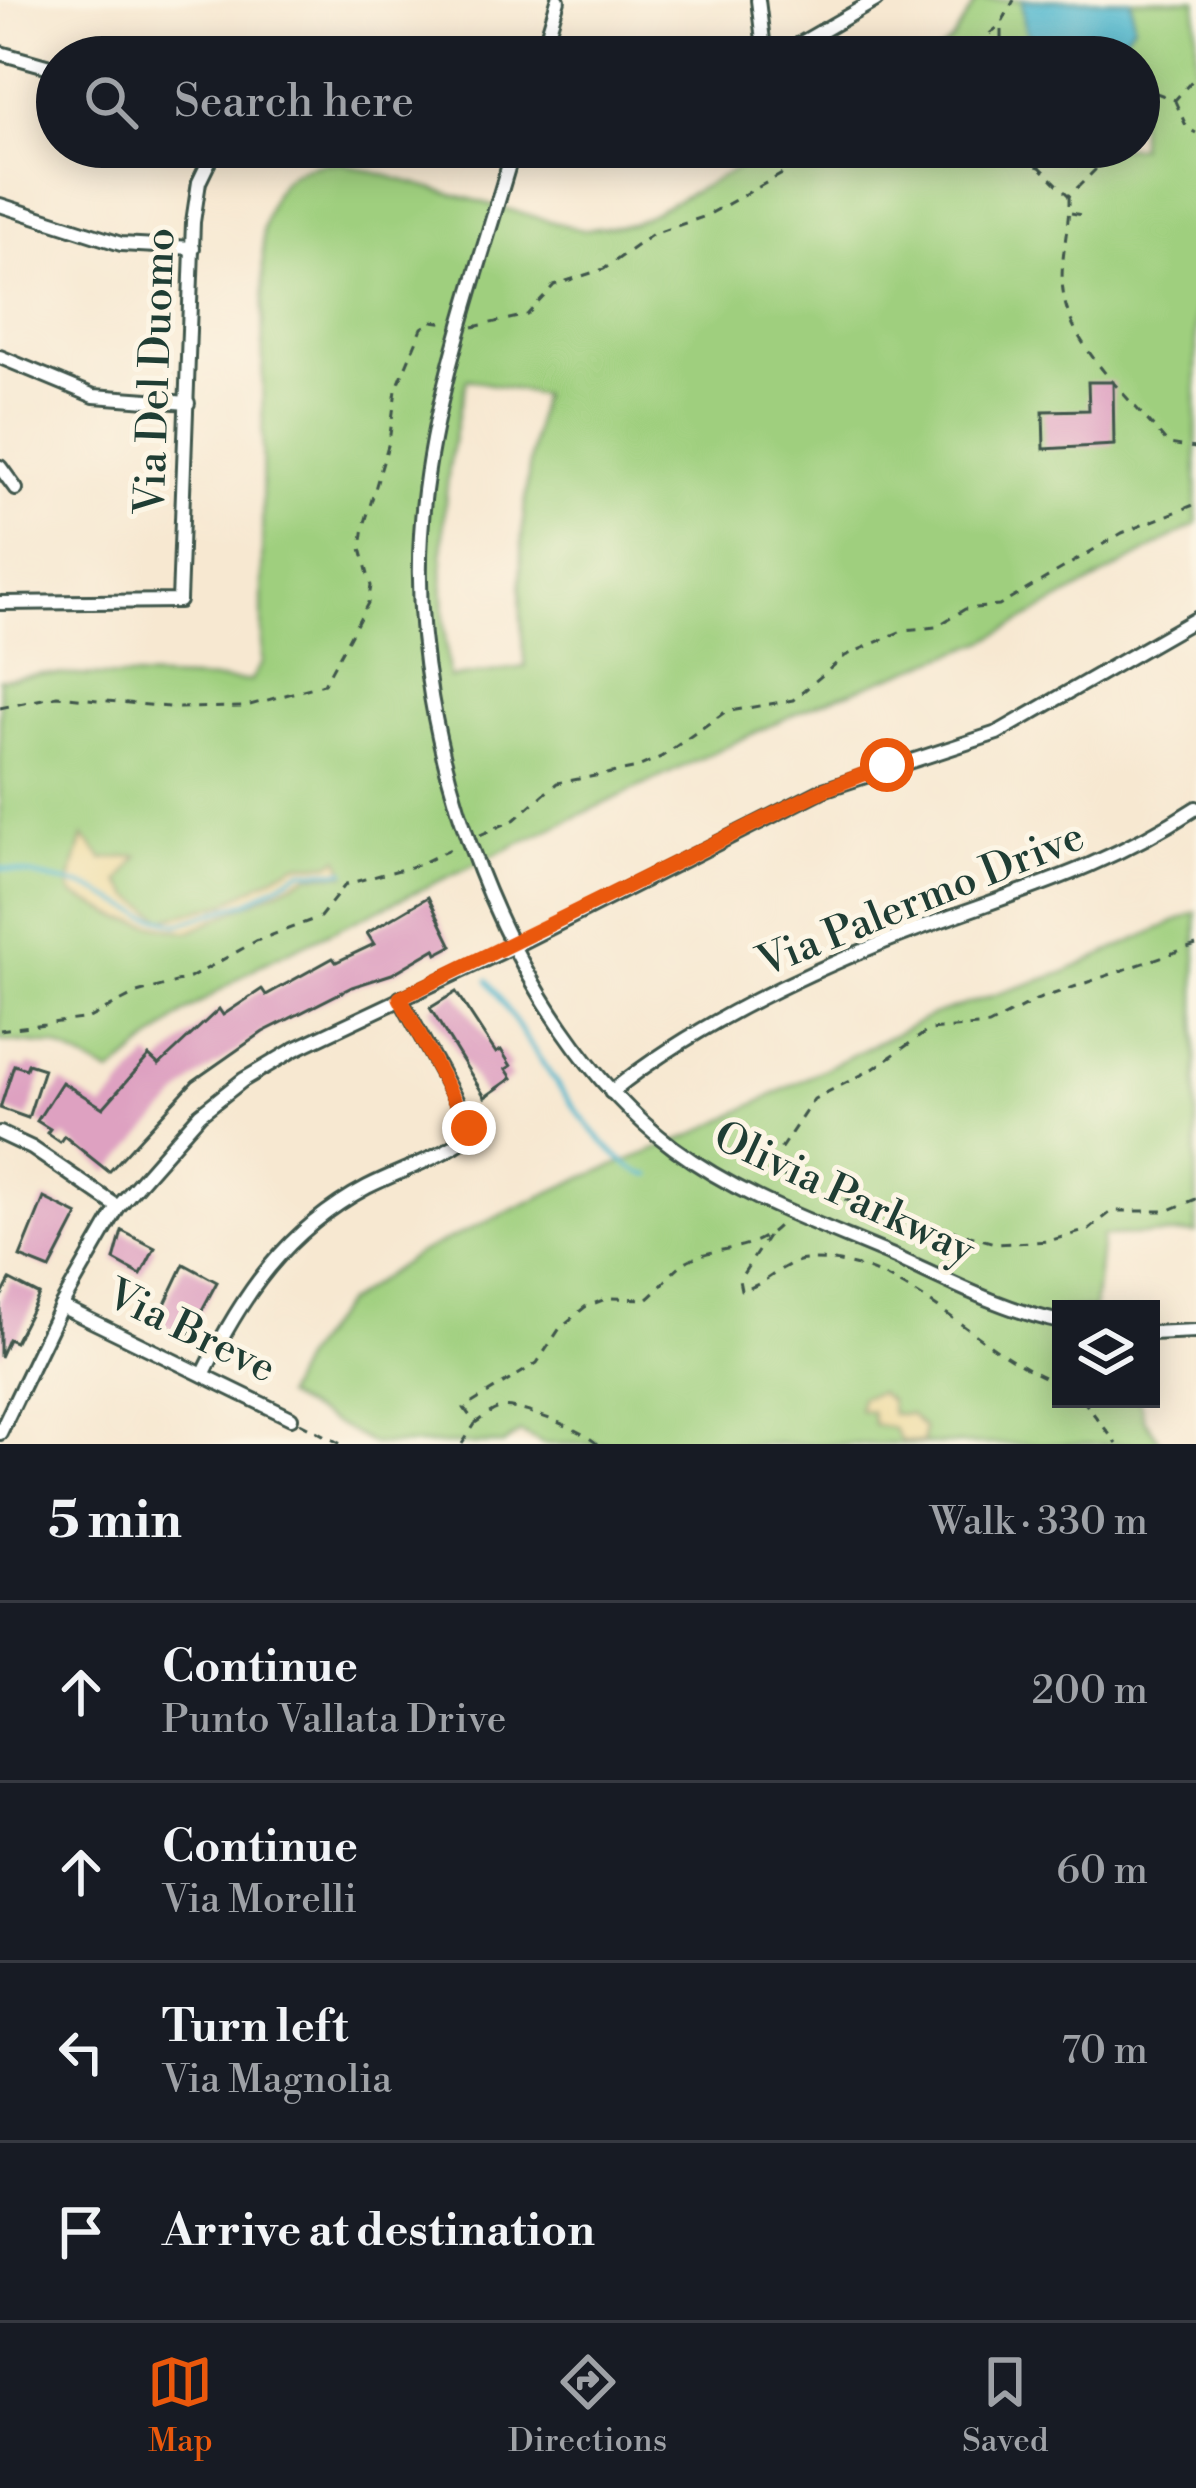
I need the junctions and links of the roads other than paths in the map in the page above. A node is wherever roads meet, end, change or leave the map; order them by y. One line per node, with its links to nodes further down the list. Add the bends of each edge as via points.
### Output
1 (558, 0): 4 (street)
2 (758, 0): 5 (street)
3 (875, 0): 6 (street)
4 (547, 36)
5 (762, 36)
6 (813, 36)
7 (0, 53): 8 (street)
8 (36, 63)
9 (206, 168): 12 (street, Via Del Duomo)
10 (508, 168): 20 (street, Olivia Parkway, via 428,470 420,595 441,757)
11 (0, 205): 12 (street, via 121,244)
12 (193, 248): 14 (street, Via Del Duomo)
13 (0, 357): 14 (street, via 94,396)
14 (188, 404): 17 (street, Via Del Duomo, via 178,601)
15 (0, 467): 16 (street)
16 (16, 489)
17 (0, 603)
18 (1196, 619): 20 (street, via 997,733 823,790)
19 (1196, 808): 22 (street, Via Palermo Drive, via 1084,872 883,942 658,1053)
20 (516, 945): 21 (street); 22 (street, Olivia Parkway, via 558,1024)
21 (400, 998): 24 (street, via 243,1080 200,1114); 29 (street, via 467,1120 468,1137 308,1227 249,1288)
22 (611, 1092): 26 (street, Olivia Parkway, via 674,1149 728,1182)
23 (0, 1133): 24 (street)
24 (118, 1207): 25 (street)
25 (61, 1306): 29 (street, Via Breve); 31 (street)
26 (1052, 1320)
27 (1196, 1331): 28 (street)
28 (1160, 1333)
29 (203, 1375): 30 (street, Via Breve)
30 (291, 1418)
31 (0, 1433)

